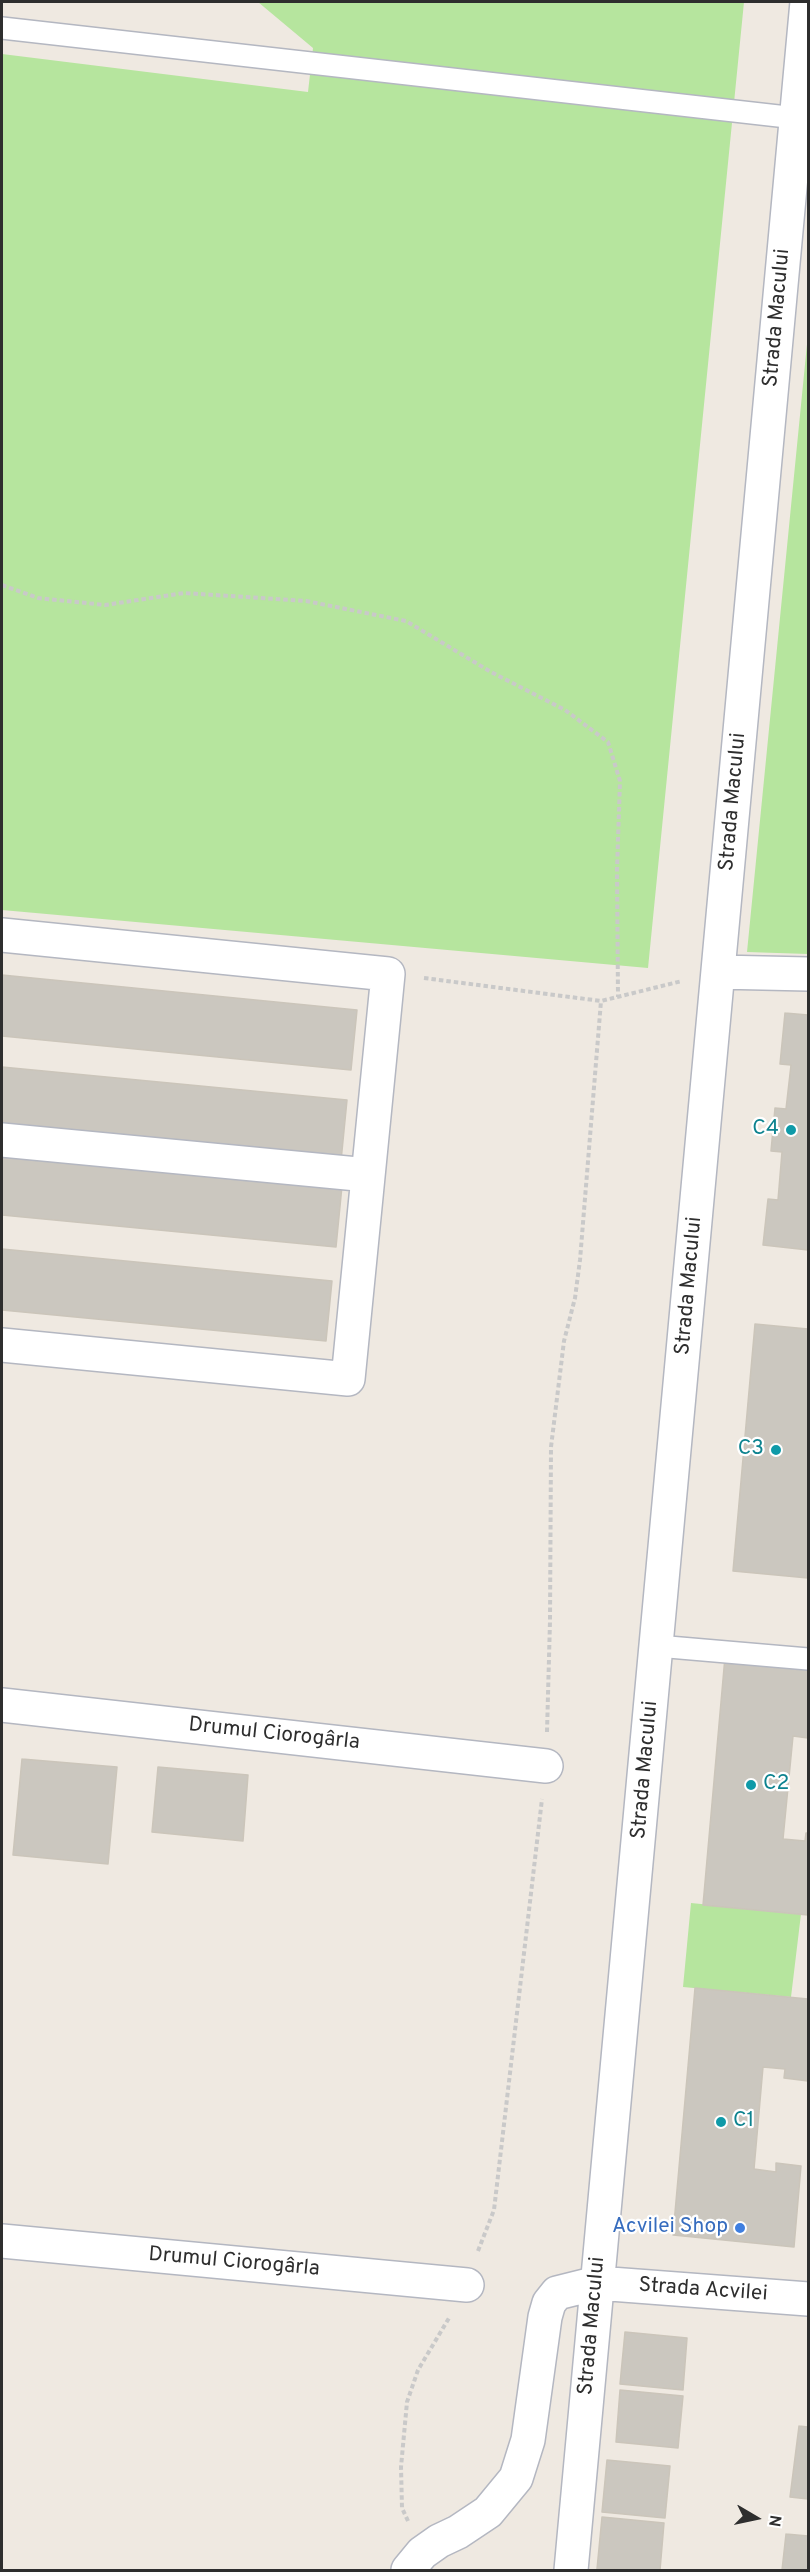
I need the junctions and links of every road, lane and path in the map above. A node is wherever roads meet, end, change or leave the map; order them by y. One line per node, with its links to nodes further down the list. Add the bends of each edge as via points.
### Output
1 (807, 2): 3 (street, Strada Macului)
2 (2, 28): 3 (lane)
3 (796, 118): 6 (street, Strada Macului)
4 (2, 585): 9 (path, via 38,598 105,605 184,593 306,601 406,621 565,710 608,742 620,781)
5 (2, 935): 7 (street)
6 (718, 972): 8 (street); 9 (path); 13 (street, Strada Macului)
7 (388, 974): 9 (path, via 601,1001); 11 (street)
8 (808, 974)
9 (618, 997)
10 (2, 1140): 11 (street)
11 (368, 1175): 12 (street, via 348,1379)
12 (2, 1345)
13 (657, 1646): 14 (lane); 18 (street, Strada Macului)
14 (808, 1659)
15 (2, 1705): 16 (street, Drumul Ciorogârla)
16 (546, 1766)
17 (2, 2241): 19 (street, Drumul Ciorogârla)
18 (597, 2283): 20 (street, Strada Acvilei); 21 (street, via 556,2293 549,2303 528,2440 516,2478 488,2512 422,2553); 22 (street, Strada Macului)
19 (467, 2285)
20 (808, 2299)
21 (408, 2571)
22 (571, 2571)

